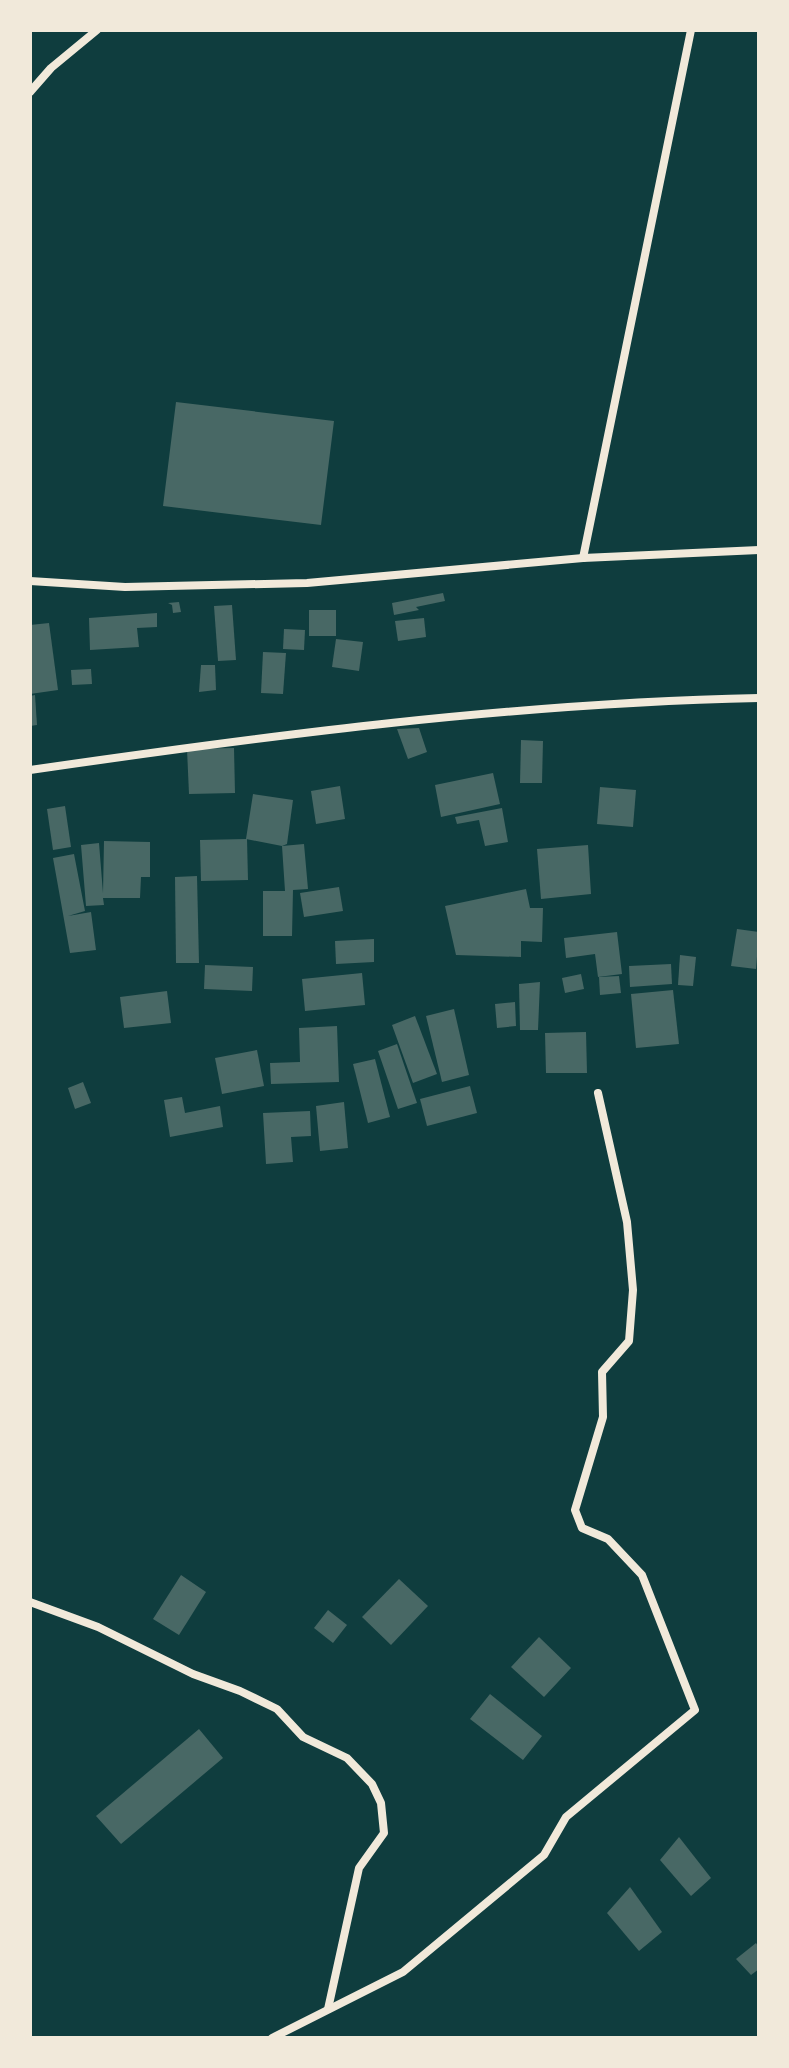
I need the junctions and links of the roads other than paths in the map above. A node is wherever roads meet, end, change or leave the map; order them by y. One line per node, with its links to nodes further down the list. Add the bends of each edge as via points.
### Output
1 (97, 30): 3 (street)
2 (691, 30): 5 (street)
3 (30, 92)
4 (759, 550): 5 (street)
5 (583, 558): 6 (street, via 307,583 125,587)
6 (30, 581)
7 (759, 698): 8 (street, via 532,708 246,738)
8 (30, 770)
9 (598, 1093): 11 (street, via 627,1222 633,1290 629,1341 602,1372 603,1417 575,1510 582,1528 608,1539 642,1575 695,1710 566,1817 544,1855 403,1972)
10 (30, 1602): 11 (street, via 98,1627 277,1709 303,1737 347,1758 372,1784 381,1803 384,1833 359,1868)
11 (328, 2009): 12 (street)
12 (272, 2038)

